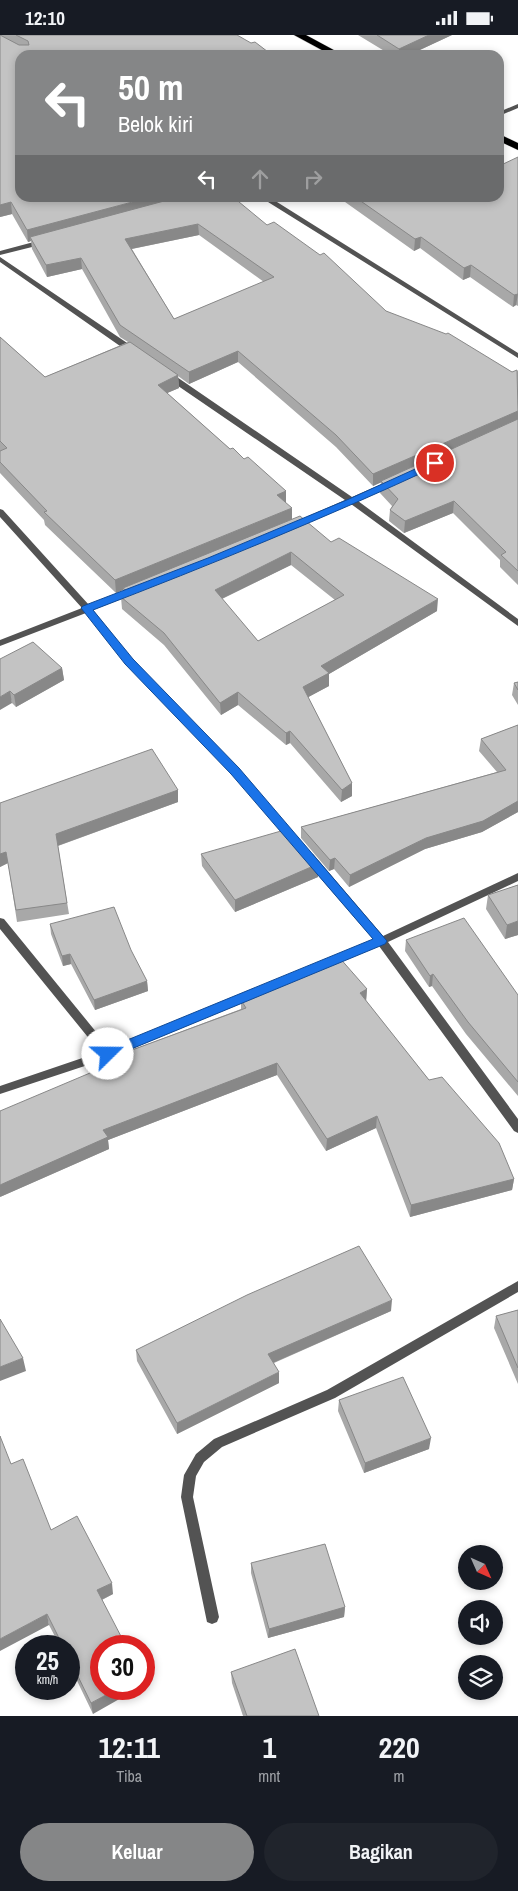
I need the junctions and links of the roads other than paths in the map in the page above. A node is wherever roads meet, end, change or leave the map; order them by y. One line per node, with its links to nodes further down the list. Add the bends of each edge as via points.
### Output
1 (299, 35): 2 (highway)
2 (328, 50)
3 (518, 106): 4 (street)
4 (504, 112)
5 (504, 140): 6 (highway)
6 (517, 146)
7 (271, 202): 12 (street)
8 (56, 238): 9 (street)
9 (0, 253)
10 (0, 259): 11 (street)
11 (139, 355)
12 (518, 356)
13 (164, 372): 15 (street)
14 (405, 477): 15 (street)
15 (353, 502): 17 (street); 20 (street)
16 (0, 512): 19 (street)
17 (290, 528)
18 (149, 585): 19 (street)
19 (86, 608): 21 (street); 24 (street, via 129,661 235,771)
20 (518, 623)
21 (0, 643)
22 (518, 877): 24 (street)
23 (0, 922): 25 (street)
24 (381, 941): 25 (street); 27 (street)
25 (108, 1054): 26 (street)
26 (0, 1090)
27 (518, 1128)
28 (518, 1286): 29 (street, via 331,1394 218,1443 200,1458 190,1475 187,1497)
29 (212, 1617)

